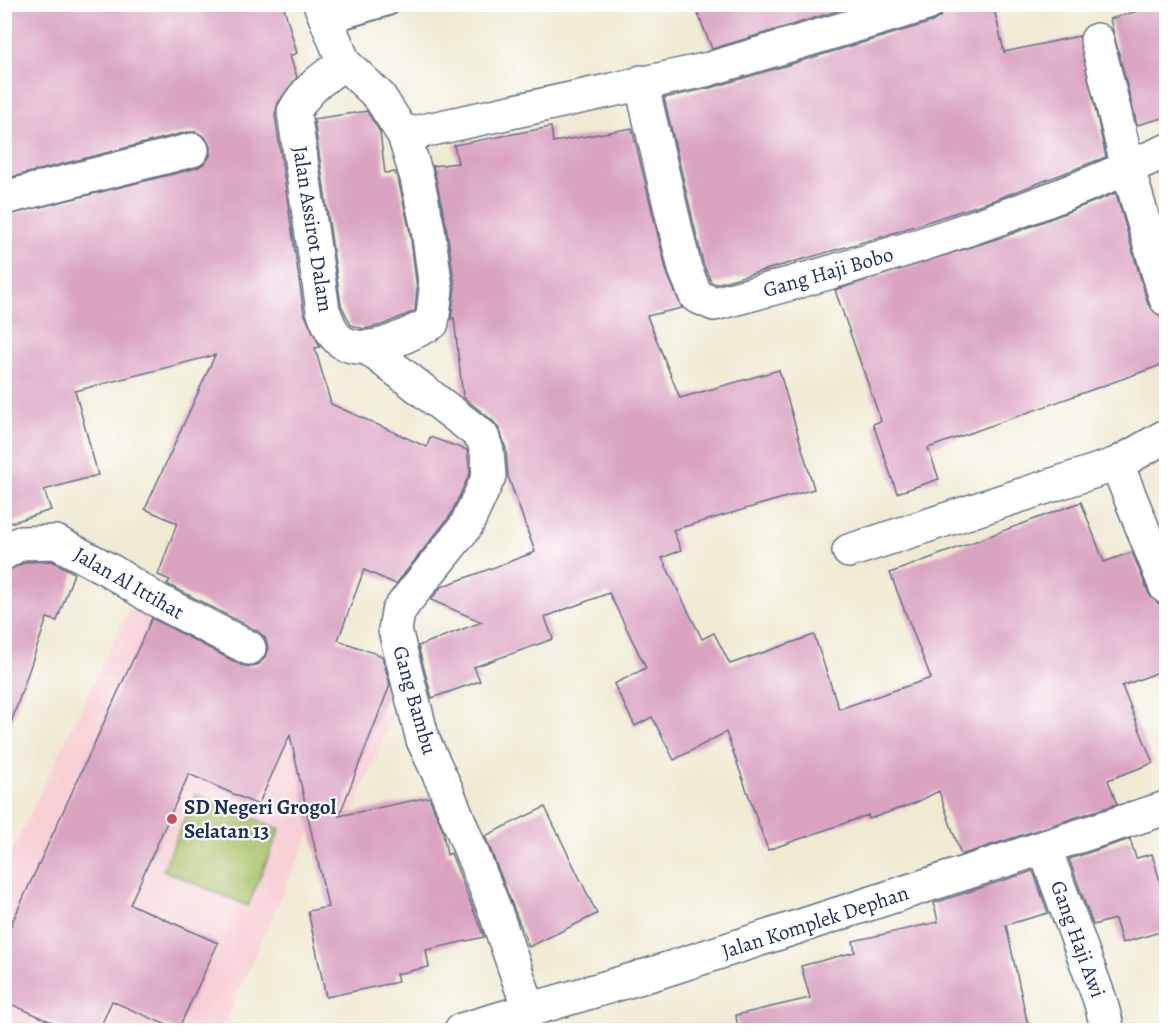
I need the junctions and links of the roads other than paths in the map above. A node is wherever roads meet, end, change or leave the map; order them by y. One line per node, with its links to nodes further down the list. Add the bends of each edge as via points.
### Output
1 (388, 4): 3 (lane)
2 (927, 4): 6 (street, via 709,69)
3 (323, 13): 5 (street)
4 (1097, 40): 10 (street)
5 (344, 63): 7 (street, via 379,96); 13 (street, Jalan Assirot Dalam, via 315,83 294,112 323,310 342,342)
6 (640, 82): 7 (street); 10 (street, Gang Haji Bobo, via 685,269 696,296 714,304 841,271 941,239 1062,197)
7 (404, 135): 13 (street, via 428,230 436,289 432,323)
8 (192, 150): 11 (street)
9 (1167, 151): 10 (street, Gang Haji Bobo)
10 (1128, 168): 12 (street)
11 (4, 198)
12 (1167, 299)
13 (368, 348): 22 (street, Gang Bambu, via 482,436 487,451 489,476 466,526 398,612 395,630 423,740 494,908)
14 (1167, 436): 15 (street)
15 (1117, 464): 16 (street); 18 (street)
16 (849, 551)
17 (4, 552): 19 (street, Jalan Al Ittihat, via 20,543 56,542)
18 (1167, 587)
19 (249, 648)
20 (1167, 808): 21 (street, Jalan Komplek Dephan)
21 (1045, 849): 22 (street, Jalan Komplek Dephan); 24 (street, Gang Haji Awi)
22 (530, 1012): 23 (street, Jalan Komplek Dephan)
23 (461, 1030)
24 (1108, 1030)

